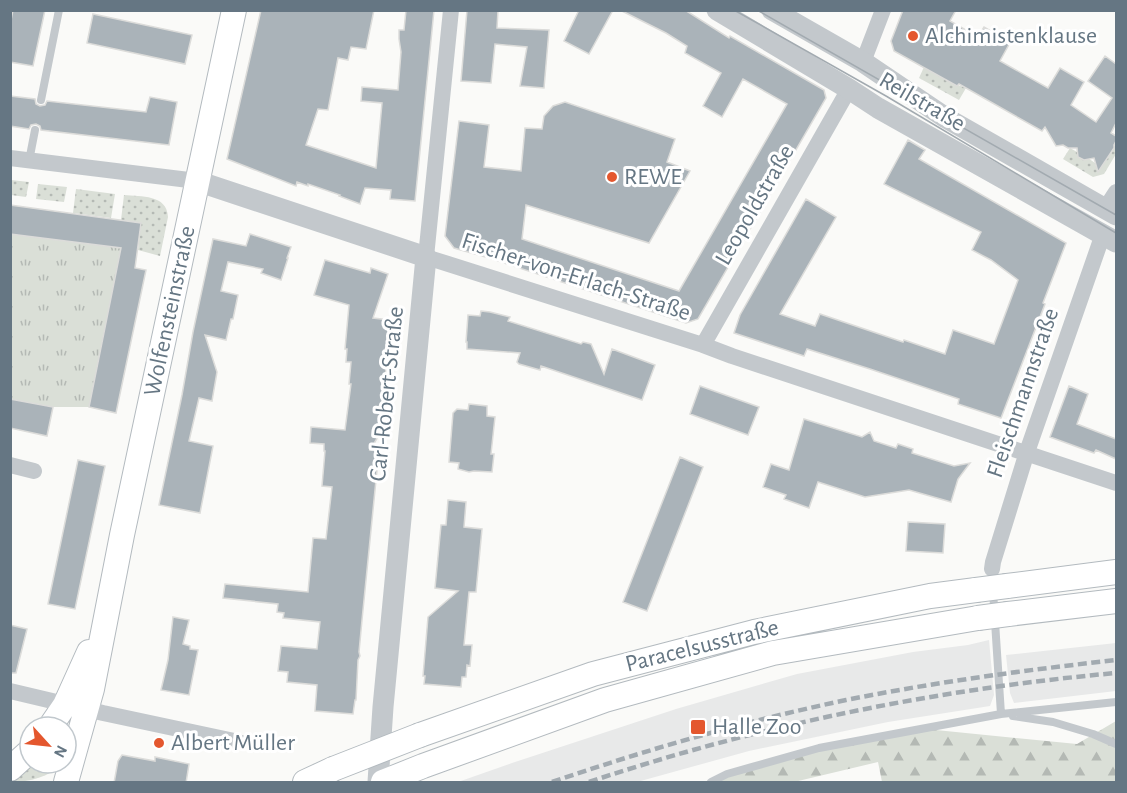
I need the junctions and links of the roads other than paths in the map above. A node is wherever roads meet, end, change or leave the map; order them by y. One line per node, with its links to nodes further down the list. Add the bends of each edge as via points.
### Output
1 (59, 10): 9 (lane)
2 (234, 10): 13 (main road, Wolfensteinstraße)
3 (451, 10): 16 (street, Carl-Robert-Straße)
4 (717, 10): 8 (street, Reilstraße)
5 (772, 10): 7 (street, Reilstraße)
6 (883, 10): 7 (street)
7 (863, 62): 14 (street, Reilstraße, via 946,118)
8 (849, 89): 15 (street, Reilstraße); 17 (street, Leopoldstraße)
9 (41, 100)
10 (35, 130): 12 (lane)
11 (10, 158): 12 (street, Fischer-von-Erlach-Straße)
12 (29, 161): 13 (street, Fischer-von-Erlach-Straße)
13 (197, 181): 16 (street, Fischer-von-Erlach-Straße); 27 (main road, Wolfensteinstraße, via 106,612)
14 (1113, 205): 15 (street, Reilstraße)
15 (1110, 238): 18 (street, Fleischmannstraße)
16 (426, 257): 17 (street, Fischer-von-Erlach-Straße); 34 (street, Carl-Robert-Straße)
17 (703, 345): 18 (street, Fischer-von-Erlach-Straße)
18 (1027, 452): 21 (street, Fischer-von-Erlach-Straße); 23 (street, Fleischmannstraße, via 993,562)
19 (10, 465): 20 (street)
20 (34, 471)
21 (1116, 483)
22 (1116, 572): 23 (main road, Paracelsusstraße)
23 (999, 578): 28 (lane); 33 (main road, Paracelsusstraße, bridge, via 976,590 754,632 593,674 420,735)
24 (1116, 601): 35 (main road, Paracelsusstraße, bridge, via 978,618 773,653 605,700)
25 (10, 691): 27 (street)
26 (1116, 702): 28 (lane)
27 (76, 707): 29 (main road, Wolfensteinstraße); 30 (street); 32 (main road, Wolfensteinstraße)
28 (1001, 714): 31 (lane, via 1053,722); 36 (lane, via 819,748 727,774)
29 (66, 715)
30 (239, 742)
31 (1116, 744)
32 (64, 779)
33 (305, 783)
34 (378, 783)
35 (383, 783)
36 (711, 783)

